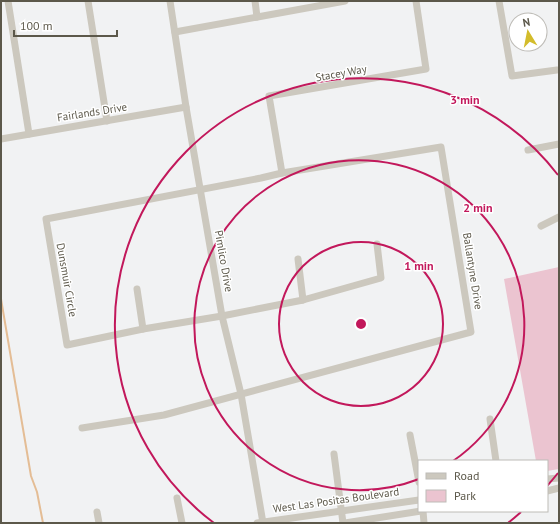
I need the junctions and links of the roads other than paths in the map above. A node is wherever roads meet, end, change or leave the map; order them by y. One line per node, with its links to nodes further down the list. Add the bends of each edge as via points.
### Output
1 (8, 1): 14 (street)
2 (88, 1): 13 (street)
3 (170, 1): 10 (street, Pimlico Drive)
4 (255, 1): 9 (street)
5 (345, 1): 8 (street)
6 (416, 1): 18 (street, Stacey Way, via 426,69 269,96)
7 (499, 1): 11 (street, via 512,76)
8 (337, 2): 9 (street)
9 (257, 17): 10 (street)
10 (175, 32): 12 (street, Pimlico Drive)
11 (557, 70)
12 (186, 107): 13 (street, Fairlands Drive); 19 (street, Pimlico Drive)
13 (107, 121): 14 (street, Fairlands Drive)
14 (29, 134): 15 (street, Fairlands Drive)
15 (1, 139)
16 (559, 144): 17 (street)
17 (528, 150)
18 (282, 173): 19 (street, Ballantyne Drive); 28 (street, Ballantyne Drive, via 441,148 471,332)
19 (201, 190): 26 (street, Pimlico Drive); 27 (street, Dunsmuir Circle, via 46,219 67,345)
20 (559, 217): 21 (street)
21 (541, 226)
22 (377, 244): 25 (street, Dunsmuir Circle, via 381,278)
23 (298, 259): 25 (street)
24 (137, 289): 27 (street)
25 (303, 300): 26 (street, Dunsmuir Circle)
26 (222, 316): 27 (street, Dunsmuir Circle); 28 (street, Pimlico Drive)
27 (143, 329)
28 (241, 394): 30 (street, via 164,415); 47 (street, Pimlico Drive)
29 (490, 419): 33 (street)
30 (82, 428)
31 (410, 435): 34 (street)
32 (334, 454): 41 (street)
33 (496, 460)
34 (418, 477)
35 (559, 478): 36 (street)
36 (548, 479)
37 (559, 488): 38 (street)
38 (548, 490)
39 (177, 498): 46 (street)
40 (418, 500): 41 (street, West Las Positas Boulevard)
41 (342, 510): 47 (street, West Las Positas Boulevard); 48 (street)
42 (97, 512): 45 (street)
43 (418, 512): 48 (street, West Las Positas Boulevard)
44 (422, 512): 49 (street)
45 (99, 523)
46 (182, 523)
47 (261, 523)
48 (344, 523)
49 (424, 523)

